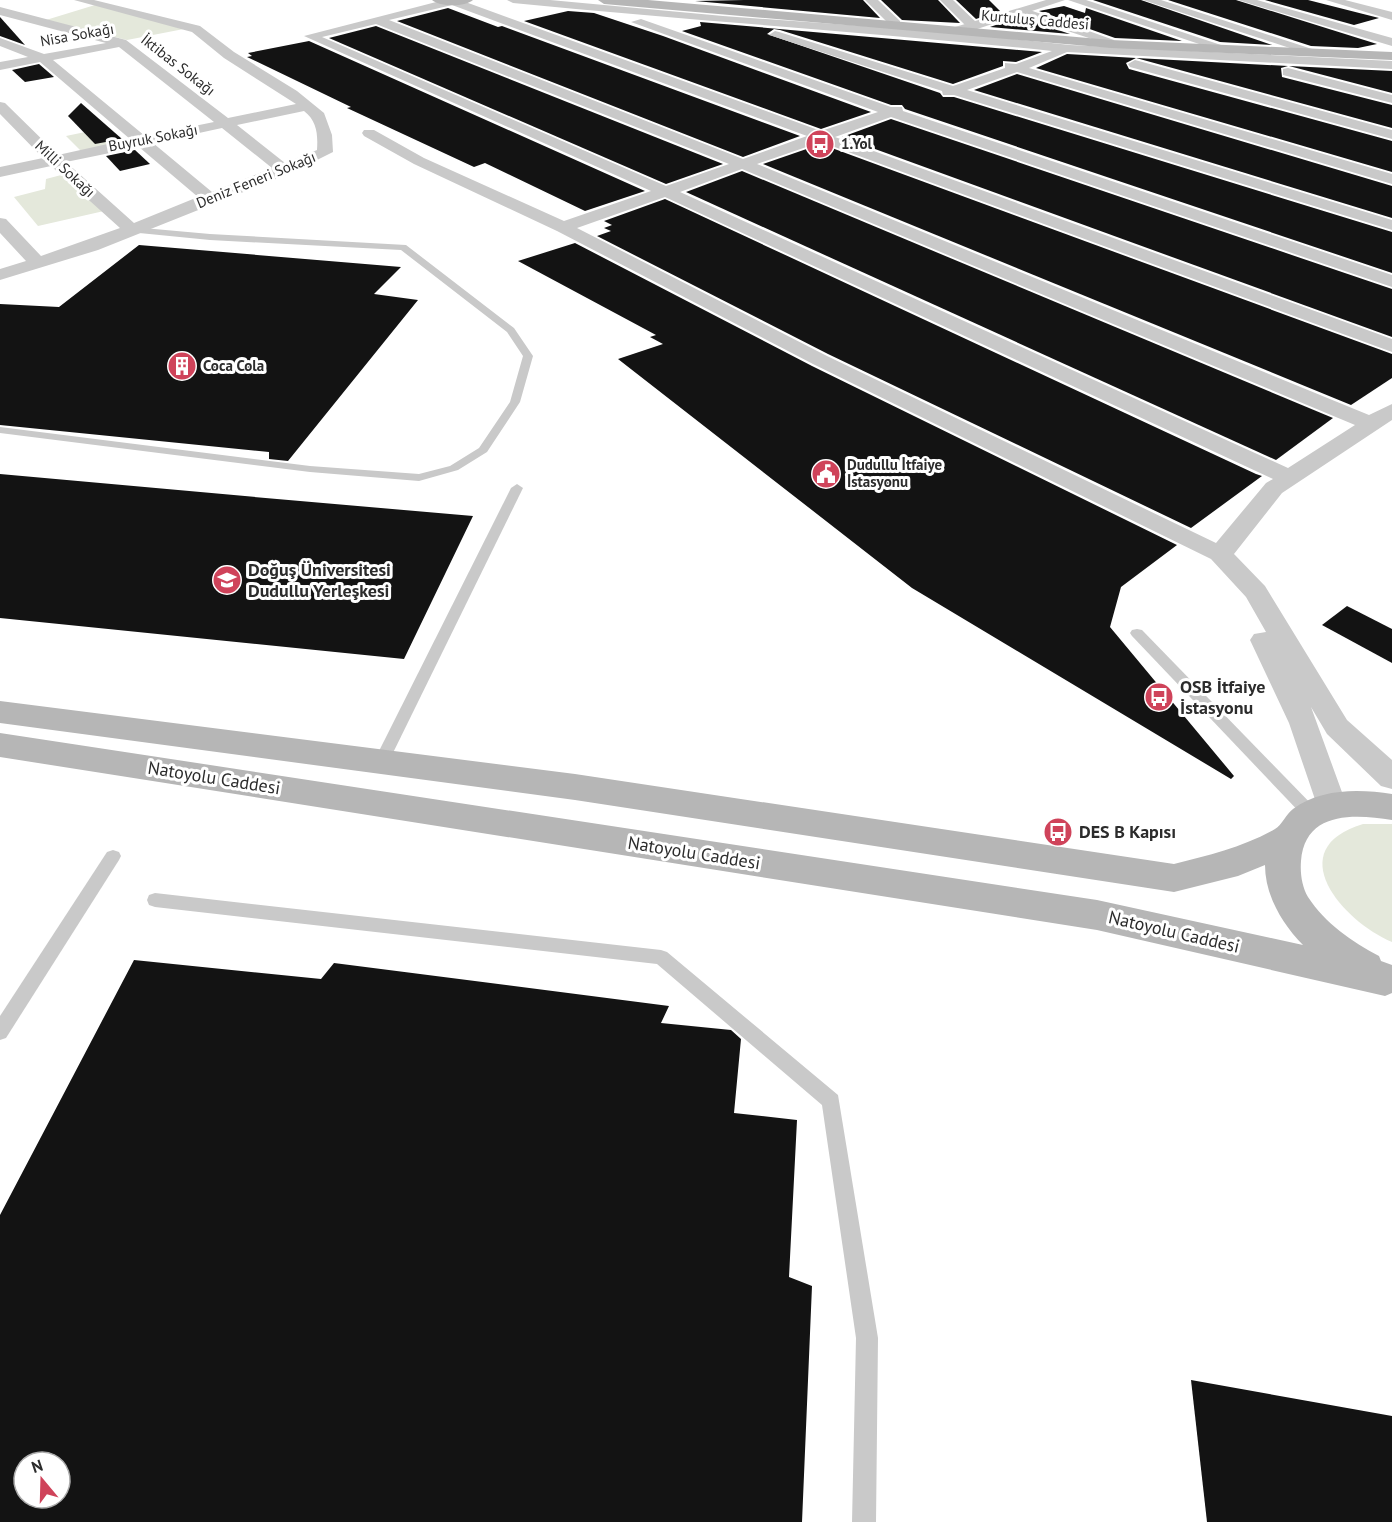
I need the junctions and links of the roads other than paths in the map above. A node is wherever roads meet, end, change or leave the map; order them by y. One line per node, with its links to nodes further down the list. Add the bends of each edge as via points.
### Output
1 (80, 0): 22 (street, Deniz Feneri Sokağı)
2 (513, 0): 13 (street)
3 (783, 0): 17 (street)
4 (871, 0): 20 (street)
5 (946, 0): 21 (street)
6 (1059, 0): 14 (street)
7 (1074, 0): 31 (street)
8 (1149, 0): 32 (street)
9 (1244, 0): 26 (street)
10 (1332, 0): 18 (street)
11 (457, 1): 19 (street); 49 (street)
12 (621, 1): 13 (main road, Kurtuluş Caddesi); 15 (main road, Kurtuluş Caddesi)
13 (597, 3): 15 (street); 45 (street)
14 (1030, 6): 21 (street); 28 (street)
15 (719, 10): 17 (main road, Kurtuluş Caddesi); 20 (street); 39 (street)
16 (0, 11): 27 (street, İktibas Sokağı)
17 (794, 16): 20 (main road, Kurtuluş Caddesi)
18 (1392, 16)
19 (378, 20): 52 (street); 56 (street, via 310,36)
20 (896, 28): 21 (main road, Kurtuluş Caddesi); 29 (street); 30 (street)
21 (966, 28): 28 (main road, Kurtuluş Caddesi)
22 (196, 29): 23 (street); 44 (street, Deniz Feneri Sokağı)
23 (165, 35)
24 (144, 39): 27 (street, Nisa Sokağı)
25 (0, 42): 34 (street)
26 (1392, 42)
27 (123, 44): 34 (street, Nisa Sokağı); 46 (street, İktibas Sokağı)
28 (1119, 44): 31 (main road, Kurtuluş Caddesi)
29 (1076, 49): 31 (street); 38 (street); 48 (street)
30 (961, 51)
31 (1226, 52): 32 (main road, Kurtuluş Caddesi); 36 (street); 41 (street)
32 (1319, 53): 33 (main road, Kurtuluş Caddesi)
33 (1392, 56)
34 (43, 58): 37 (street, Nisa Sokağı); 50 (street)
35 (993, 61): 38 (street)
36 (1392, 65)
37 (0, 66)
38 (1015, 68): 39 (street); 55 (street)
39 (951, 90): 40 (street); 59 (street)
40 (932, 98)
41 (1392, 99)
42 (912, 105): 45 (street)
43 (0, 106): 51 (street, Milli Sokağı)
44 (306, 106): 46 (street, Buyruk Sokağı); 53 (street, Deniz Feneri Sokağı, via 319,116 325,152)
45 (891, 112): 49 (street); 64 (street)
46 (226, 124): 50 (street, Buyruk Sokağı); 53 (street, İktibas Sokağı)
47 (369, 133): 60 (street, via 419,161)
48 (1392, 135)
49 (819, 137): 52 (street); 65 (street)
50 (141, 140): 51 (street, Buyruk Sokağı); 57 (street)
51 (53, 159): 54 (street, Buyruk Sokağı); 61 (street, Milli Sokağı)
52 (742, 164): 56 (street); 67 (street)
53 (285, 170): 57 (street, Deniz Feneri Sokağı)
54 (0, 171)
55 (1392, 178)
56 (665, 191): 60 (street); 69 (street)
57 (210, 199): 61 (street, Deniz Feneri Sokağı)
58 (0, 223): 62 (street)
59 (1392, 225)
60 (563, 227): 71 (street)
61 (132, 230): 62 (street, Deniz Feneri Sokağı); 68 (lane, via 403,247 511,330 528,356 515,402 483,450 454,468 419,478 310,469)
62 (37, 263): 63 (street, Deniz Feneri Sokağı)
63 (0, 275)
64 (1392, 281)
65 (1392, 346)
66 (1392, 411): 67 (street)
67 (1371, 424): 69 (street)
68 (0, 430)
69 (1290, 478): 71 (street, via 1274,488)
70 (517, 488): 75 (lane)
71 (1229, 564): 76 (street, via 1256,592 1337,727); 78 (street, via 1304,723)
72 (1137, 633): 78 (lane)
73 (0, 711): 75 (main road)
74 (0, 745): 81 (main road, Natoyolu Caddesi, via 1097,915)
75 (382, 761): 78 (main road, via 1174,878 1238,862)
76 (1387, 769)
77 (1392, 807): 78 (main road, via 1365,803)
78 (1310, 820): 81 (main road, via 1281,865 1289,896 1310,927 1344,956)
79 (113, 856): 82 (lane)
80 (155, 900): 83 (lane, via 662,957 831,1101 867,1338)
81 (1389, 980)
82 (0, 1032)
83 (864, 1522)

